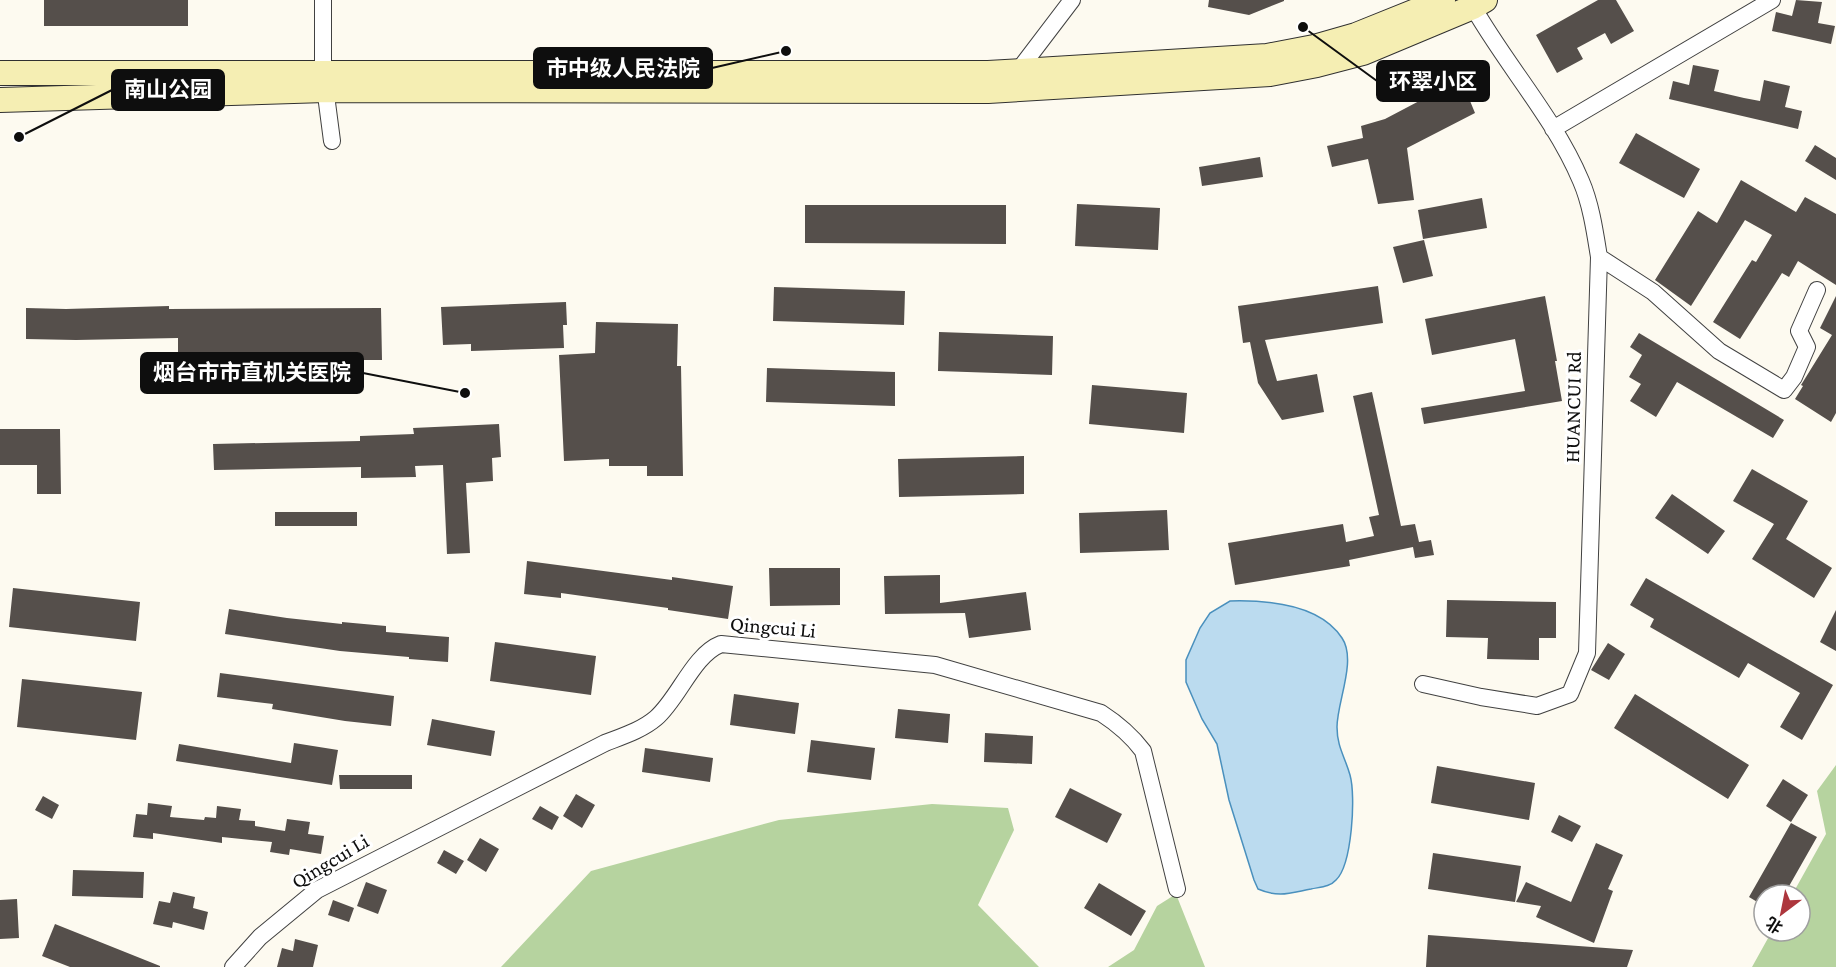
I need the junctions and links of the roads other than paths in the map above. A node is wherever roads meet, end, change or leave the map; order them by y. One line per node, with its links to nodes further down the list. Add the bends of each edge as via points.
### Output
1 (323, 0): 8 (street)
2 (1072, 0): 7 (street)
3 (1443, 0): 7 (main road, via 1314,48)
4 (1772, 0): 10 (street)
5 (1476, 2): 7 (main road, via 1363,53 1270,74); 10 (street, HUANCUI Rd)
6 (0, 73): 8 (main road)
7 (1018, 80): 8 (main road, via 988,73)
8 (324, 81): 9 (main road); 11 (street)
9 (0, 100)
10 (1553, 129): 12 (street, HUANCUI Rd, via 1582,182)
11 (332, 141)
12 (1599, 257): 13 (street, via 1653,292 1719,351 1784,390 1807,347 1799,331); 14 (street, HUANCUI Rd, via 1587,652 1570,694 1537,706)
13 (1817, 290)
14 (1422, 684)
15 (1177, 889): 16 (street, Qingcui Li, via 1143,751 1132,736 1101,713 935,665 721,644 704,655 668,705 638,730 605,743 318,890 260,937)
16 (233, 967)

